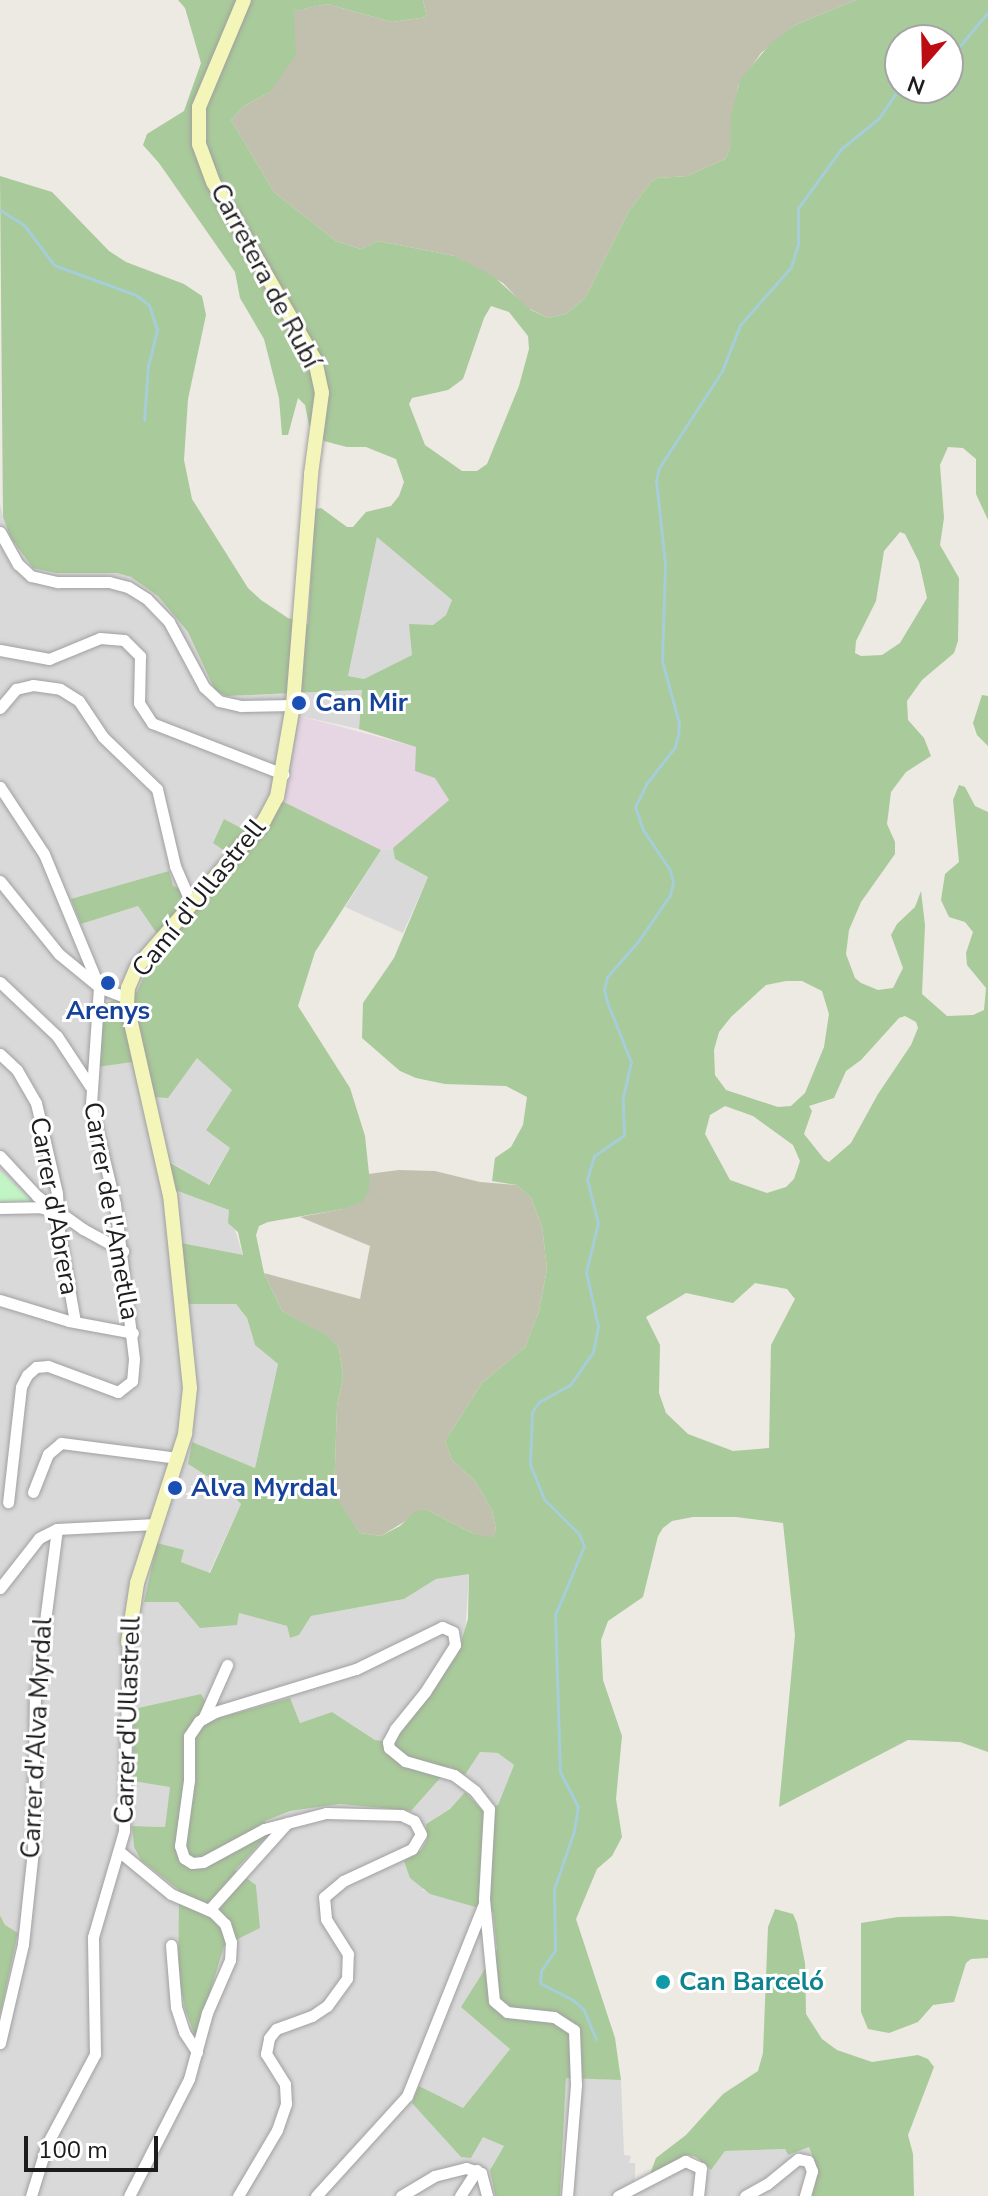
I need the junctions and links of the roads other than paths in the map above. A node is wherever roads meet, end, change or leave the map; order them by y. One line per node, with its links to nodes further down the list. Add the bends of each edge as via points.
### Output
1 (244, 0): 4 (street, Carretera de Rubí, via 196,122 213,182 302,334 320,378)
2 (0, 532): 4 (street, via 31,576 109,582 147,599 169,622 204,687 219,701)
3 (0, 650): 6 (street, via 49,659 100,638 124,640 140,656 139,703 152,723)
4 (293, 705): 6 (street, Camí d'Ullastrell)
5 (0, 708): 9 (street, via 13,691 26,686 60,689 79,701 103,737 157,789 175,866)
6 (283, 774): 9 (street, Camí d'Ullastrell, via 264,821)
7 (0, 787): 11 (street, via 44,854)
8 (0, 881): 11 (street, via 53,948)
9 (191, 903): 12 (street, Camí d'Ullastrell, via 137,967)
10 (0, 982): 14 (street, via 57,1036)
11 (99, 987): 12 (street); 14 (street, Carrer de l'Ametlla)
12 (127, 998): 22 (street, Carrer d'Ullastrell, via 173,1226 190,1388)
13 (0, 1054): 17 (street, Carrer d'Abrera, via 33,1093)
14 (90, 1086): 18 (street, Carrer de l'Ametlla)
15 (0, 1156): 17 (street, via 22,1183)
16 (0, 1208): 17 (street)
17 (59, 1212): 18 (street); 20 (street, Carrer d'Abrera)
18 (123, 1251): 21 (street, Carrer de l'Ametlla)
19 (0, 1300): 20 (street)
20 (75, 1322): 21 (street)
21 (133, 1333): 24 (street, Carrer de l'Ametlla, via 133,1376 123,1391 103,1389 48,1366 27,1375 21,1387)
22 (178, 1458): 23 (street, via 61,1443 48,1454); 25 (street, Carrer d'Ullastrell)
23 (33, 1492)
24 (8, 1502)
25 (155, 1524): 26 (street); 28 (street, Carrer d'Ullastrell, via 137,1583)
26 (57, 1529): 27 (street, via 39,1538); 36 (street, Carrer d'Alva Myrdal, via 39,1650 33,1851 23,1944)
27 (0, 1588)
28 (128, 1642): 32 (street, Carrer d'Ullastrell)
29 (227, 1665): 30 (street)
30 (204, 1717): 31 (street, via 189,1736 189,1780 179,1835 184,1858 203,1862 257,1832); 33 (street, via 356,1669 448,1628 455,1645 388,1742 392,1754 405,1761 454,1775 489,1809)
31 (287, 1823): 34 (street); 42 (street, via 326,1813 390,1813 410,1818 421,1834 412,1849 343,1881 324,1897 326,1919 348,1954 347,1978 327,2006 276,2029 266,2043 266,2054 285,2084 286,2104 277,2130)
32 (120, 1852): 34 (street, via 171,1894); 40 (street, Carrer d'Ullastrell, via 93,1937 95,2054 47,2144)
33 (484, 1903): 43 (street, via 407,2096); 47 (street, via 494,2001 507,2012 554,2017 574,2030 576,2085)
34 (209, 1910): 37 (street, via 230,1933 231,1951)
35 (171, 1945): 37 (street, via 176,2007)
36 (0, 2043)
37 (197, 2052): 41 (street, via 189,2079)
38 (477, 2170): 44 (street, via 443,2173); 45 (street); 46 (street)
39 (642, 2190): 48 (street); 49 (street, via 691,2161 702,2173)
40 (31, 2196)
41 (129, 2196)
42 (238, 2196)
43 (316, 2196)
44 (401, 2196)
45 (460, 2196)
46 (487, 2196)
47 (567, 2196)
48 (618, 2196)
49 (698, 2196)
50 (745, 2196): 51 (street, via 798,2159 808,2161 811,2178)
51 (805, 2196)

